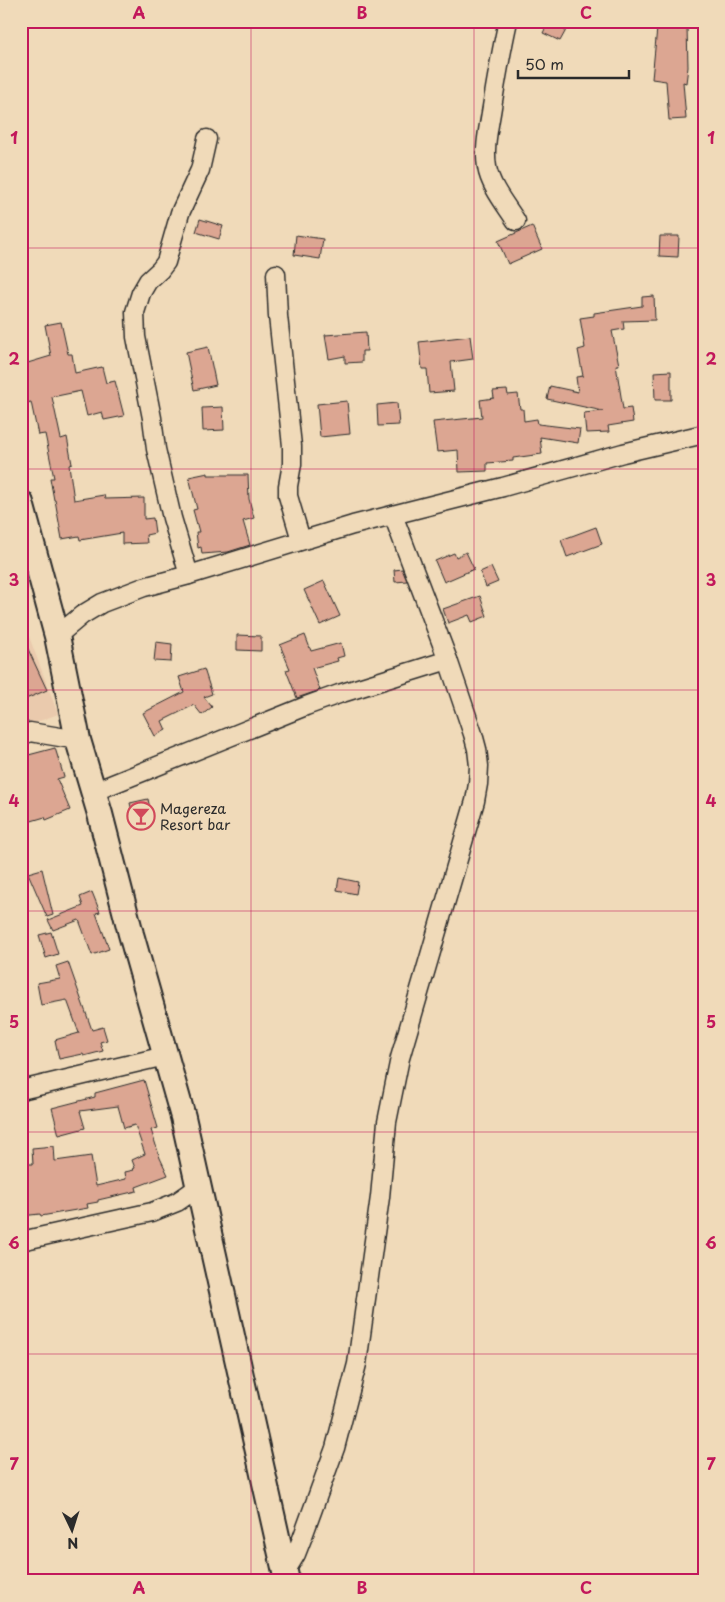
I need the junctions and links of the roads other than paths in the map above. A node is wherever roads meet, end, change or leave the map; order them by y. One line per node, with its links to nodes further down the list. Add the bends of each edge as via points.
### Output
1 (508, 21): 3 (street, via 486,157 494,185)
2 (207, 139): 9 (street, via 200,170 180,214 166,262 148,281 136,312 136,337 156,449)
3 (516, 221)
4 (276, 274): 8 (street, via 292,446 288,496)
5 (704, 434): 7 (street)
6 (21, 503): 10 (street)
7 (393, 515): 8 (street); 11 (street)
8 (301, 540): 9 (street)
9 (189, 575): 10 (street, via 102,603)
10 (57, 636): 13 (street)
11 (448, 660): 14 (street, via 306,706); 19 (street, via 477,749 475,801 391,1099 357,1364 335,1448)
12 (21, 736): 13 (street, via 30,732)
13 (78, 740): 14 (street)
14 (94, 792): 15 (street)
15 (165, 1056): 16 (street); 17 (street)
16 (21, 1090)
17 (198, 1186): 18 (street, via 177,1202 152,1212); 19 (street)
18 (21, 1241)
19 (286, 1576)

